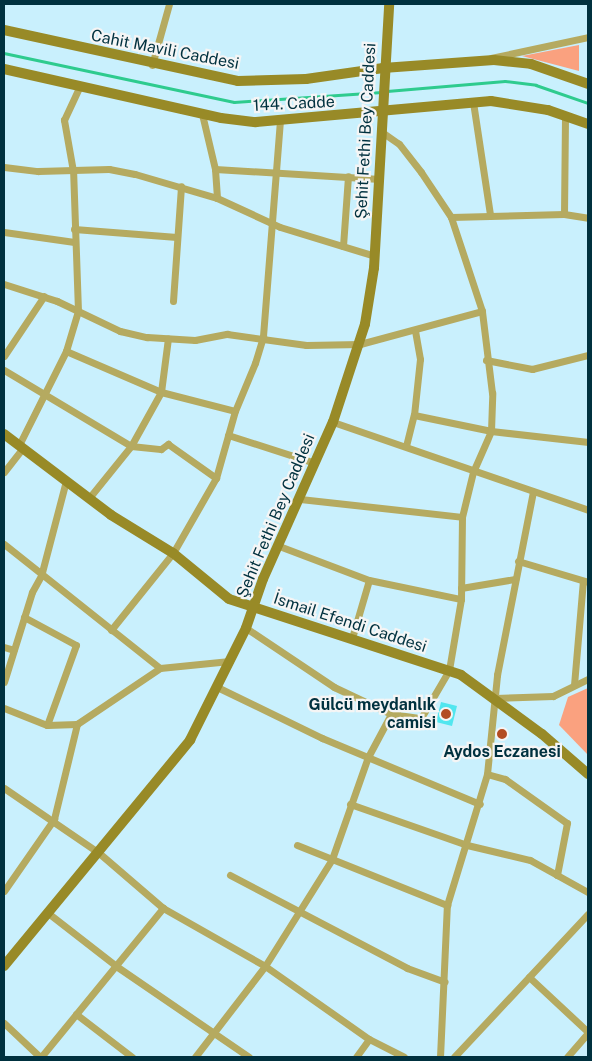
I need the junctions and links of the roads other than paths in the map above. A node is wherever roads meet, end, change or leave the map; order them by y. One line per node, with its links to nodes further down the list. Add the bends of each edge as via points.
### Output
1 (169, 4): 6 (street)
2 (389, 4): 8 (street, Şehit Fethi Bey Caddesi)
3 (4, 30): 6 (street, Cahit Mavili Caddesi)
4 (588, 37): 5 (street, Cahit Mavili Caddesi)
5 (478, 60): 8 (street, Cahit Mavili Caddesi); 9 (street, via 531,64)
6 (152, 65): 8 (street, Cahit Mavili Caddesi, via 222,79 259,81)
7 (4, 69): 10 (street, 144. Cadde)
8 (383, 72): 12 (street, Şehit Fethi Bey Caddesi)
9 (588, 84)
10 (80, 86): 13 (street, 144. Cadde); 20 (street, via 64,120)
11 (473, 102): 12 (street, 144. Cadde); 14 (street, 144. Cadde, via 535,107); 26 (street)
12 (384, 107): 15 (street, 144. Cadde); 17 (street, Şehit Fethi Bey Caddesi)
13 (202, 114): 15 (street, 144. Cadde); 19 (street)
14 (565, 116): 16 (street, 144. Cadde); 27 (street)
15 (280, 122): 21 (street)
16 (588, 124)
17 (383, 133): 23 (street, Şehit Fethi Bey Caddesi); 28 (street, via 410,158)
18 (4, 167): 20 (street)
19 (215, 169): 21 (street); 25 (street)
20 (73, 171): 24 (street, via 109,169); 31 (street)
21 (274, 174): 22 (street); 30 (street)
22 (348, 176): 23 (street); 35 (street)
23 (380, 178): 36 (street, Şehit Fethi Bey Caddesi)
24 (181, 186): 25 (street); 33 (street)
25 (217, 198): 30 (street)
26 (490, 214): 27 (street); 28 (street)
27 (564, 214): 29 (street)
28 (451, 217): 41 (street)
29 (588, 218)
30 (270, 222): 35 (street); 43 (street)
31 (74, 229): 33 (street); 34 (street)
32 (4, 232): 34 (street)
33 (178, 238): 39 (street)
34 (74, 242): 40 (street)
35 (343, 246): 36 (street)
36 (375, 256): 45 (street, Şehit Fethi Bey Caddesi)
37 (4, 284): 38 (street)
38 (44, 296): 40 (street); 48 (street)
39 (173, 302)
40 (78, 311): 44 (street, via 120,331); 46 (street)
41 (482, 311): 42 (street); 49 (street)
42 (415, 332): 45 (street); 54 (street, via 420,359)
43 (263, 336): 44 (street); 45 (street, via 306,345); 53 (street)
44 (168, 338): 51 (street)
45 (360, 344): 55 (street, Şehit Fethi Bey Caddesi)
46 (66, 352): 51 (street); 52 (street)
47 (588, 355): 49 (street, via 532,369)
48 (4, 356)
49 (486, 360): 56 (street, via 492,393)
50 (4, 370): 52 (street)
51 (161, 392): 53 (street); 60 (street)
52 (46, 397): 60 (street); 62 (street)
53 (235, 411): 58 (street)
54 (414, 415): 56 (street); 61 (street)
55 (333, 422): 61 (street); 63 (street, Şehit Fethi Bey Caddesi)
56 (491, 431): 59 (street); 65 (street)
57 (4, 434): 62 (street, İsmail Efendi Caddesi)
58 (228, 436): 63 (street); 66 (street)
59 (588, 442)
60 (131, 446): 66 (street, via 161,449 168,444); 69 (street)
61 (406, 446): 65 (street)
62 (21, 447): 64 (street); 67 (street, İsmail Efendi Caddesi)
63 (315, 463): 70 (street, Şehit Fethi Bey Caddesi)
64 (4, 472)
65 (473, 472): 68 (street); 72 (street)
66 (216, 478): 75 (street)
67 (66, 481): 69 (street, İsmail Efendi Caddesi); 77 (street)
68 (533, 492): 71 (street); 76 (street)
69 (89, 498): 75 (street, İsmail Efendi Caddesi)
70 (300, 499): 72 (street); 74 (street, Şehit Fethi Bey Caddesi)
71 (588, 510)
72 (462, 518): 81 (street)
73 (4, 544): 77 (street)
74 (279, 546): 79 (street); 83 (street, Şehit Fethi Bey Caddesi)
75 (172, 553): 83 (street, İsmail Efendi Caddesi, via 224,596); 86 (street)
76 (518, 561): 78 (street); 80 (street)
77 (41, 576): 84 (street); 86 (street)
78 (515, 579): 81 (street); 97 (street)
79 (369, 580): 82 (street); 87 (street)
80 (586, 582): 95 (street)
81 (461, 588): 82 (street)
82 (461, 600): 92 (street)
83 (252, 607): 85 (street, Şehit Fethi Bey Caddesi); 87 (street, İsmail Efendi Caddesi)
84 (24, 617): 89 (street); 101 (street, via 76,645)
85 (246, 628): 90 (street, Şehit Fethi Bey Caddesi); 99 (street, via 351,697)
86 (111, 630): 91 (street)
87 (352, 638): 92 (street, İsmail Efendi Caddesi)
88 (4, 647): 89 (street)
89 (14, 650): 94 (street)
90 (230, 661): 91 (street); 96 (street, Şehit Fethi Bey Caddesi)
91 (160, 668): 100 (street)
92 (449, 670): 97 (street, İsmail Efendi Caddesi); 99 (street, via 422,718)
93 (588, 679): 95 (street)
94 (4, 682)
95 (574, 685): 97 (street, via 553,696)
96 (218, 687): 102 (street); 111 (street, Şehit Fethi Bey Caddesi, via 181,755)
97 (495, 698): 103 (street); 104 (street, İsmail Efendi Caddesi)
98 (4, 708): 101 (street)
99 (390, 714): 102 (street)
100 (77, 724): 101 (street); 108 (street)
101 (47, 725)
102 (368, 757): 106 (street); 107 (street)
103 (487, 774): 107 (street); 113 (street, via 505,779 567,823)
104 (588, 774)
105 (4, 788): 108 (street)
106 (350, 804): 110 (street); 112 (street)
107 (480, 804): 110 (street)
108 (54, 820): 111 (street); 115 (street)
109 (297, 845): 112 (street)
110 (466, 845): 113 (street, via 530,860); 117 (street)
111 (99, 853): 118 (street); 120 (street, Şehit Fethi Bey Caddesi)
112 (332, 860): 117 (street); 119 (street)
113 (557, 874): 116 (street)
114 (230, 875): 119 (street)
115 (4, 891)
116 (588, 892)
117 (447, 905): 126 (street)
118 (163, 908): 123 (street); 124 (street)
119 (300, 911): 124 (street); 126 (street, via 407,968)
120 (48, 913): 122 (street, Şehit Fethi Bey Caddesi); 123 (street)
121 (588, 914): 125 (street)
122 (4, 966)
123 (116, 966): 127 (street); 130 (street)
124 (265, 966): 130 (street); 131 (street)
125 (529, 977): 129 (street); 139 (street)
126 (445, 982): 138 (street)
127 (76, 1014): 132 (street); 133 (street)
128 (4, 1023): 132 (street)
129 (588, 1032): 140 (street)
130 (216, 1033): 134 (street); 135 (street)
131 (369, 1039): 136 (street); 137 (street)
132 (41, 1057)
133 (132, 1057)
134 (195, 1057)
135 (249, 1057)
136 (356, 1057)
137 (404, 1057)
138 (440, 1057)
139 (454, 1057)
140 (567, 1057)

